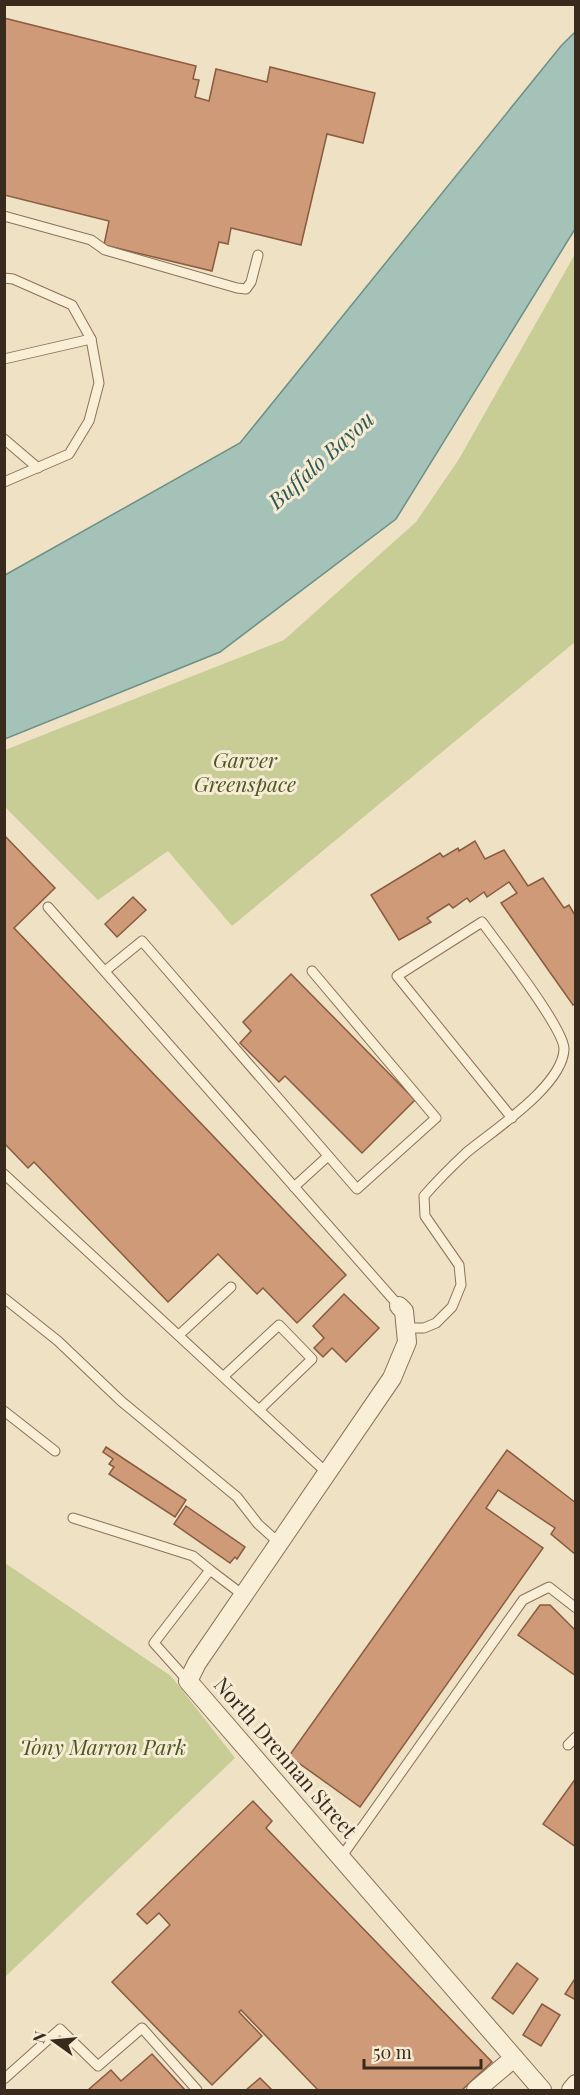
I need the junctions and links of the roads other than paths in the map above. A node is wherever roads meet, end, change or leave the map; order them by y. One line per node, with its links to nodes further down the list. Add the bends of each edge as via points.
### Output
1 (4, 216): 2 (lane, via 92,240 105,250 237,288 246,288 251,282)
2 (258, 255)
3 (4, 278): 4 (lane, via 72,305)
4 (91, 339): 5 (lane); 7 (lane, via 99,383 89,421 69,454)
5 (4, 359)
6 (4, 439): 7 (lane)
7 (38, 468): 8 (lane)
8 (4, 482)
9 (48, 907): 10 (lane)
10 (105, 971): 13 (lane, via 142,941); 15 (lane)
11 (312, 971): 13 (lane, via 436,1118 357,1189)
12 (512, 1118): 12 (lane, via 557,1071 564,1048 553,1020 482,922 397,976); 19 (lane, via 467,1152 424,1196 425,1216 459,1265 461,1286 452,1307 436,1323)
13 (328, 1156): 15 (lane)
14 (4, 1174): 20 (lane)
15 (294, 1187): 18 (lane)
16 (231, 1287): 20 (lane)
17 (6, 1300): 27 (lane, via 237,1497)
18 (399, 1305): 19 (street, North Drennan Street, via 404,1311)
19 (406, 1328): 25 (street, North Drennan Street, via 407,1342 392,1378)
20 (179, 1335): 21 (lane)
21 (224, 1376): 22 (lane); 22 (lane, via 279,1325 312,1359)
22 (259, 1410): 25 (lane)
23 (4, 1411): 24 (lane)
24 (56, 1451)
25 (327, 1473): 27 (street, North Drennan Street)
26 (73, 1518): 28 (lane, via 194,1556)
27 (279, 1543): 29 (street, North Drennan Street)
28 (210, 1570): 29 (lane); 31 (lane, via 154,1643)
29 (243, 1595): 31 (street, North Drennan Street)
30 (576, 1608): 34 (lane, via 549,1587 524,1600)
31 (188, 1681): 34 (street, North Drennan Street)
32 (576, 1737): 33 (lane)
33 (568, 1745)
34 (342, 1856): 35 (street, North Drennan Street)
35 (514, 2058): 39 (street); 40 (street, North Drennan Street)
36 (4, 2079): 38 (lane, via 60,2029 98,2066 142,2028)
37 (576, 2084): 41 (street)
38 (197, 2091)
39 (476, 2091)
40 (542, 2091)
41 (571, 2091)

